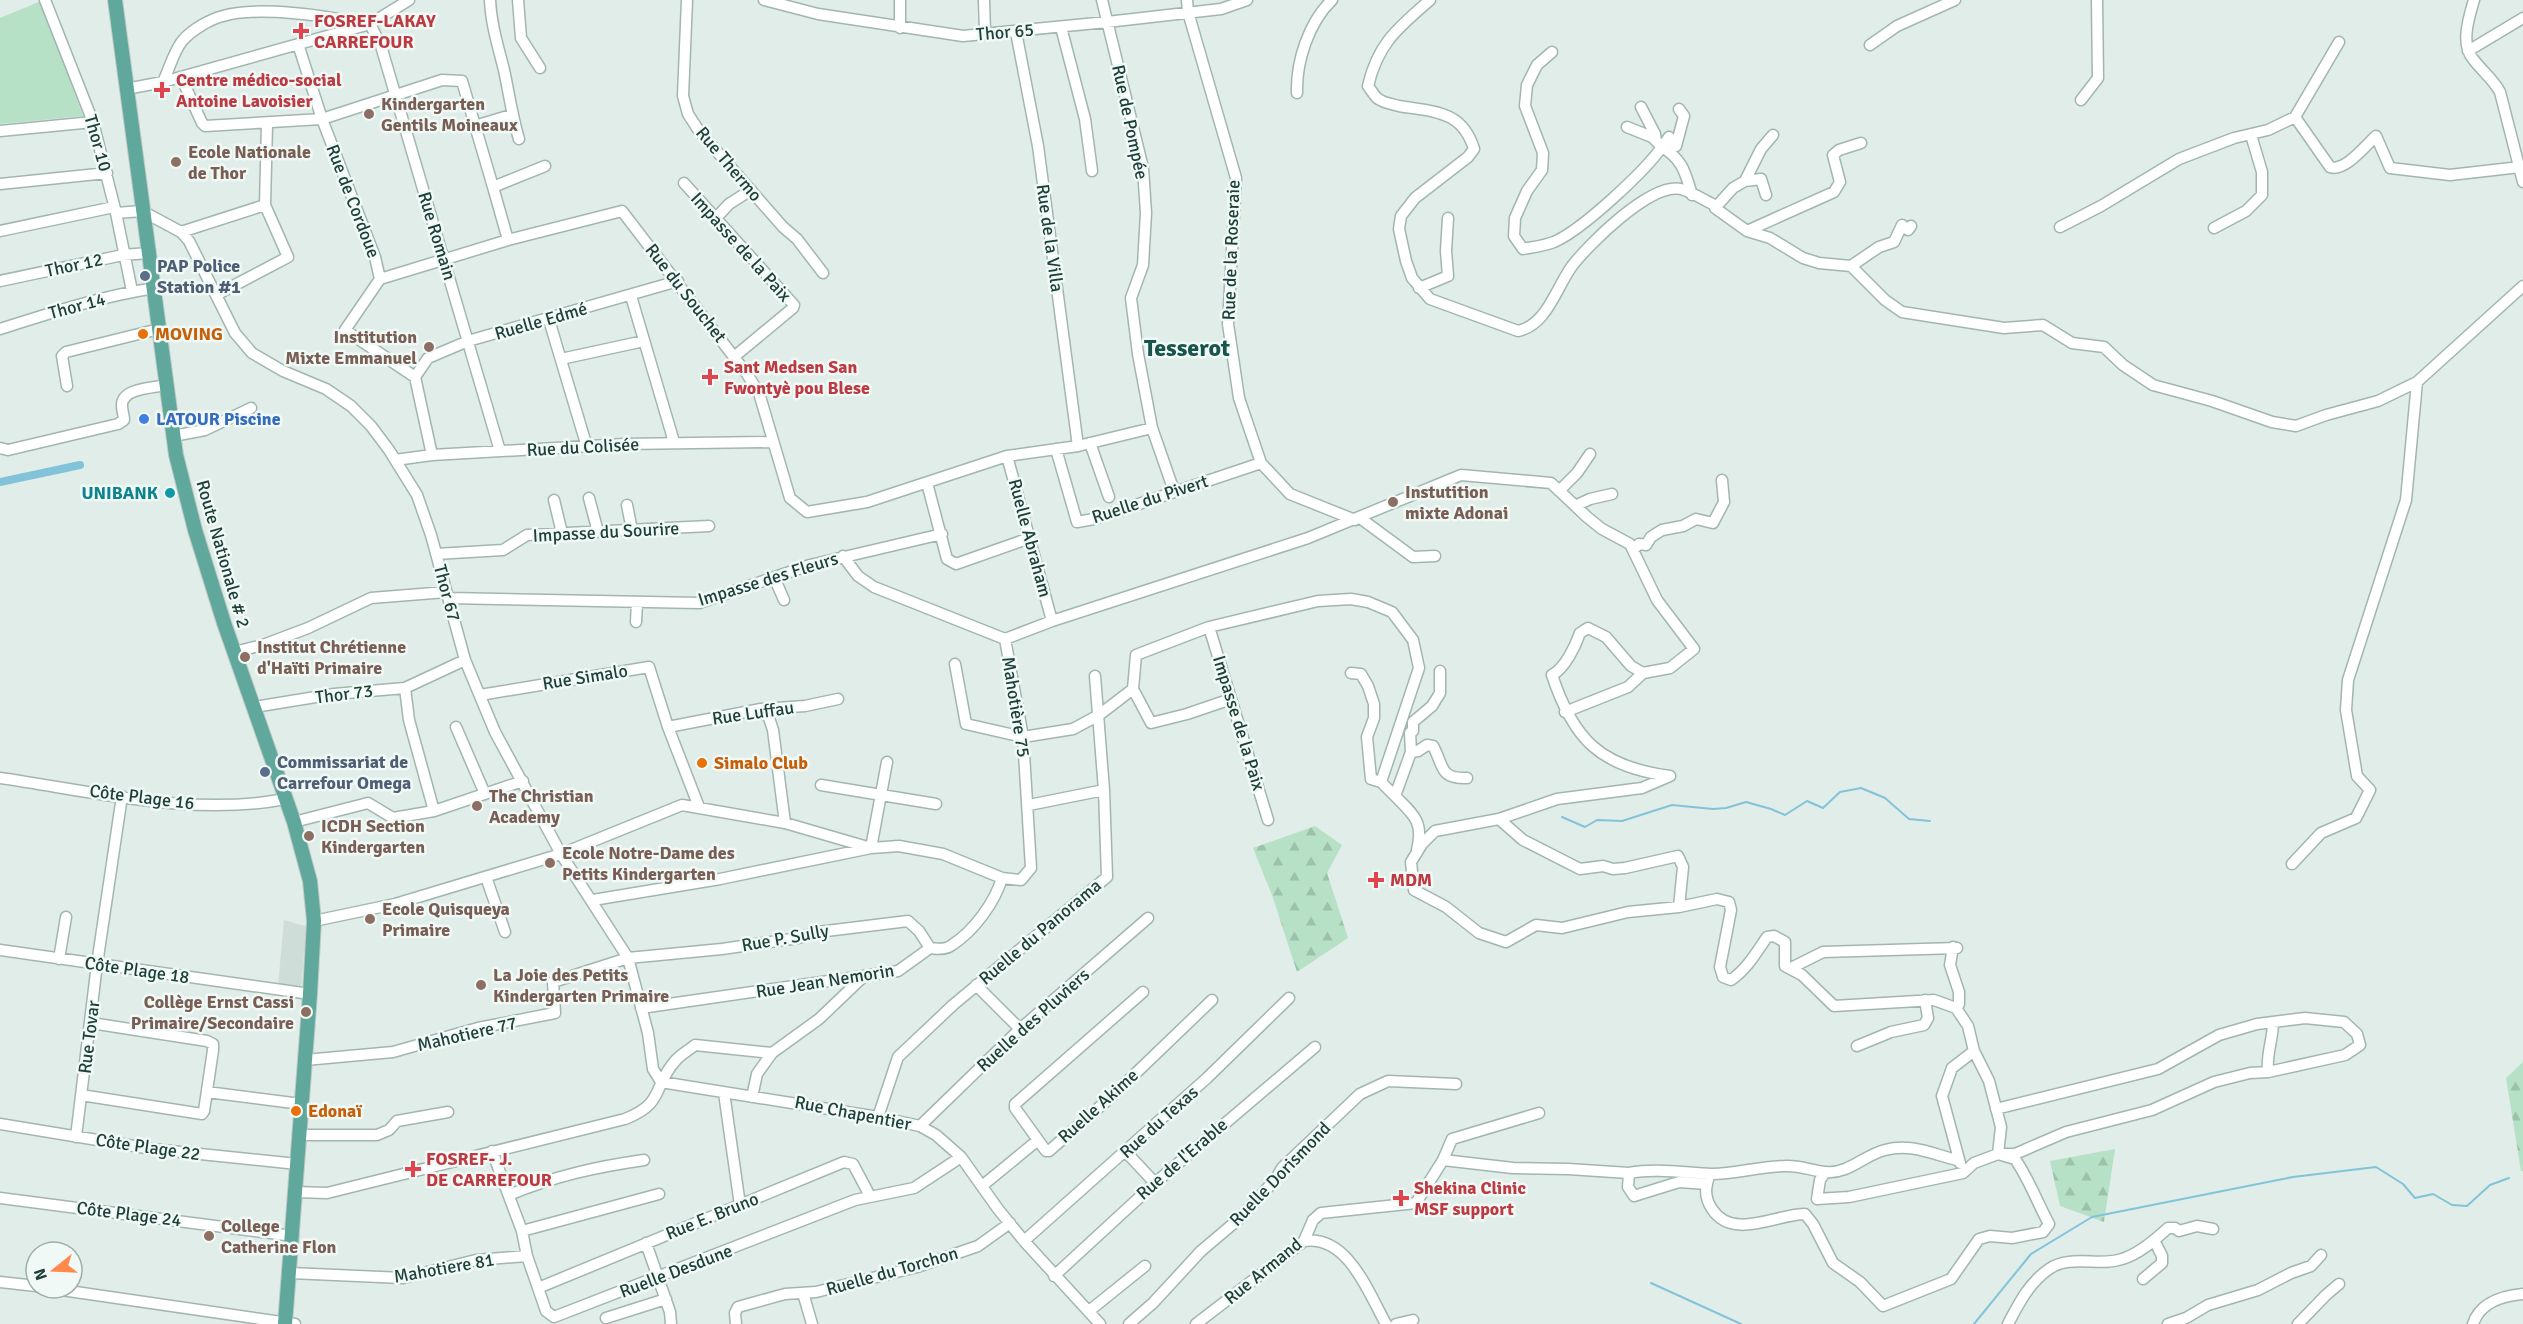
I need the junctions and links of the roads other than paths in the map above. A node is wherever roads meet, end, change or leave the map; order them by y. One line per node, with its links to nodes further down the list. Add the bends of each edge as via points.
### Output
1 (45, 0): 44 (street, Thor 10)
2 (115, 0): 35 (main road, Route Nationale # 2)
3 (409, 0): 22 (street)
4 (490, 0): 41 (street)
5 (518, 0): 32 (street, via 521,38)
6 (687, 0): 65 (street, Rue Thermo, via 683,96 688,114)
7 (765, 0): 18 (street, Thor 65)
8 (900, 0): 24 (street)
9 (984, 0): 25 (street)
10 (1102, 0): 21 (street, Rue de Pompée)
11 (1187, 0): 19 (street, Rue de la Roseraie)
12 (1247, 0): 19 (street, Thor 65, via 1221,9)
13 (1332, 0): 36 (street, via 1309,33)
14 (1430, 0): 91 (street, via 1389,36 1376,57 1368,86 1388,104 1444,114 1457,121 1469,134 1474,149 1415,198 1401,216 1399,229 1406,261)
15 (1955, 0): 29 (street, via 1897,26)
16 (2097, 0): 38 (street, via 2098,78)
17 (2474, 0): 30 (street, via 2466,41)
18 (806, 6): 24 (street, Thor 65)
19 (1188, 12): 21 (street, Thor 65); 121 (street, Rue de la Roseraie, via 1236,178 1228,324 1239,398)
20 (2523, 18): 30 (street)
21 (1107, 22): 23 (street, Thor 65); 107 (street, Rue de Pompée, via 1143,168 1143,265 1131,298)
22 (366, 25): 28 (street); 34 (street, via 291,14 223,15 183,40); 37 (street, Rue Romain, via 381,46)
23 (1062, 27): 26 (street, Thor 65); 58 (street, via 1085,119)
24 (900, 28): 25 (street, Thor 65, via 963,36)
25 (985, 32): 26 (street, Thor 65)
26 (1016, 32): 112 (street, Rue de la Villa, via 1038,146)
27 (2339, 42): 42 (street)
28 (298, 44): 33 (street); 43 (street, Rue de Cordoue)
29 (1870, 45)
30 (2468, 51): 57 (street, via 2500,92)
31 (1552, 52): 53 (street, via 1537,65 1527,85 1525,106 1543,153 1542,170 1515,218 1514,236 1523,249 1556,242 1579,227 1615,196)
32 (540, 68)
33 (182, 77): 34 (street); 45 (street, via 206,126)
34 (163, 82): 35 (street)
35 (126, 89): 71 (main road, Route Nationale # 2)
36 (1297, 93)
37 (394, 95): 43 (street); 46 (street, via 442,80 462,81); 83 (street, Rue Romain)
38 (2081, 100)
39 (1641, 107): 53 (street)
40 (1679, 109): 54 (street, via 1684,116)
41 (511, 115): 46 (street); 51 (street)
42 (2295, 117): 50 (street); 57 (street, via 2334,169 2376,136 2390,168 2450,175)
43 (322, 119): 45 (street); 86 (street, Rue de Cordoue, via 362,220)
44 (93, 122): 48 (street); 59 (street, Thor 10)
45 (267, 124): 68 (street)
46 (475, 126): 64 (street)
47 (1627, 127): 53 (street)
48 (0, 131)
49 (1773, 135): 60 (street)
50 (2251, 135): 75 (street, via 2179,159); 76 (street, via 2262,172 2262,195 2246,211)
51 (519, 139)
52 (1861, 143): 78 (street, via 1833,155 1840,183 1834,192)
53 (1659, 144): 54 (street, via 1669,137); 55 (street)
54 (1676, 146): 55 (street)
55 (1676, 158): 66 (street, via 1682,164)
56 (545, 166): 64 (street)
57 (2520, 167): 61 (street)
58 (1092, 171)
59 (107, 173): 63 (street); 70 (street, Thor 10)
60 (1745, 181): 67 (street, via 1761,179); 69 (street)
61 (2523, 182)
62 (684, 183): 72 (street, Impasse de la Paix)
63 (0, 184)
64 (493, 187): 80 (street)
65 (750, 190): 72 (street); 85 (street, Rue Thermo)
66 (1692, 195): 69 (street); 91 (street, via 1680,189 1670,190 1643,199 1628,211 1572,265 1539,320 1530,328 1518,331 1445,305 1430,299)
67 (1766, 195)
68 (265, 204): 79 (street); 93 (street, via 288,257)
69 (1715, 208): 78 (street)
70 (115, 210): 71 (street); 77 (street); 82 (street, Thor 10)
71 (142, 211): 79 (street, Thor 67); 81 (main road, Route Nationale # 2)
72 (716, 218): 100 (street, Impasse de la Paix, via 794,305)
73 (1448, 218): 91 (street, via 1448,276)
74 (1911, 226): 84 (street, via 1908,230 1902,225 1894,242)
75 (2060, 227)
76 (2214, 228)
77 (0, 231)
78 (1747, 231): 84 (street, via 1770,238 1803,258)
79 (181, 232): 93 (street, Thor 67)
80 (508, 240): 83 (street, Rue du Souchet); 88 (street, Rue du Souchet, via 622,211)
81 (148, 253): 82 (street, Thor 12); 90 (main road, Route Nationale # 2)
82 (123, 255): 87 (street, Thor 12); 92 (street, Thor 10)
83 (444, 260): 86 (street, Rue du Souchet); 98 (street, Rue Romain)
84 (1851, 266): 103 (street, via 1902,312 2004,328 2043,325 2072,343 2104,347 2152,385 2272,422 2296,426 2378,401)
85 (823, 273)
86 (380, 279): 102 (street, Rue de Cordoue, via 345,330)
87 (0, 281)
88 (678, 281): 94 (street, Ruelle Edmé); 100 (street, Rue du Souchet)
89 (2523, 286): 103 (street)
90 (155, 288): 92 (street, Thor 14); 97 (main road, Route Nationale # 2)
91 (1419, 288)
92 (132, 291): 96 (street, Thor 14)
93 (216, 295): 120 (street, Thor 67, via 235,333 252,353 326,389 351,406)
94 (631, 296): 95 (street, Ruelle Edmé); 99 (street)
95 (549, 320): 98 (street, Ruelle Edmé); 101 (street)
96 (0, 329)
97 (159, 329): 104 (main road, Route Nationale # 2); 105 (street, via 66,352 62,356)
98 (468, 341): 102 (street, Ruelle Edmé, via 428,358); 116 (street, Rue Romain)
99 (644, 341): 101 (street); 109 (street)
100 (735, 356): 110 (street, Rue du Souchet, via 759,393)
101 (561, 359): 113 (street)
102 (415, 377): 118 (street)
103 (2417, 382): 196 (street, via 2406,500 2348,680 2346,710 2357,776 2370,790 2356,818 2321,833)
104 (166, 385): 108 (main road, Route Nationale # 2); 114 (street, via 130,393 122,405 124,420 118,424 8,450)
105 (67, 386)
106 (251, 408): 108 (street, via 205,430)
107 (1152, 428): 111 (street, Rue du Souchet); 124 (street, Rue de Pompée)
108 (173, 436): 151 (main road, Route Nationale # 2, via 195,530)
109 (674, 442): 110 (street, Rue du Colisée); 113 (street, Rue du Colisée)
110 (772, 442): 123 (street, Rue du Souchet, via 790,498 807,512 867,502)
111 (1090, 443): 112 (street, Rue du Souchet); 127 (street)
112 (1078, 446): 115 (street, Rue du Souchet)
113 (587, 447): 116 (street, Rue du Colisée)
114 (0, 448)
115 (1056, 449): 119 (street, Rue du Souchet); 124 (street, Ruelle du Pivert, via 1077,522)
116 (500, 451): 118 (street, Rue du Colisée)
117 (1590, 454): 125 (street)
118 (432, 455): 120 (street, Rue du Colisée)
119 (1007, 456): 123 (street, Rue du Souchet); 138 (street, Ruelle Abraham)
120 (395, 460): 140 (street, Thor 67, via 417,495)
121 (1261, 463): 124 (street, Ruelle du Pivert); 132 (street, Rue de la Roseraie, via 1290,494)
122 (1722, 480): 139 (street, via 1724,502 1713,523 1696,519 1662,530)
123 (927, 483): 137 (street)
124 (1174, 491)
125 (1559, 491): 131 (street, Mahotière 75); 132 (street, Mahotière 75, via 1551,483 1461,475)
126 (1612, 494): 131 (street)
127 (1109, 497)
128 (589, 498): 135 (street)
129 (554, 500): 136 (street)
130 (627, 505): 134 (street)
131 (1575, 506): 139 (street, Mahotière 75)
132 (1357, 519): 142 (street, Rue de la Roseraie, via 1413,557); 147 (street, Mahotière 75)
133 (708, 526): 134 (street, Impasse du Sourire)
134 (632, 530): 135 (street, Impasse du Sourire)
135 (598, 532): 136 (street, Impasse du Sourire)
136 (562, 533): 140 (street, Impasse du Sourire, via 527,535 503,550)
137 (942, 534): 138 (street, via 947,559 956,564); 141 (street, Impasse des Fleurs)
138 (1030, 538): 147 (street, Ruelle Abraham)
139 (1634, 549): 156 (street, via 1657,600 1694,649 1670,668)
140 (436, 554): 144 (street, Thor 67)
141 (843, 556): 143 (street, Impasse des Fleurs); 150 (street, via 858,576 874,587)
142 (1435, 556)
143 (774, 577): 145 (street); 146 (street, Impasse des Fleurs, via 699,603)
144 (447, 595): 146 (street, Impasse des Fleurs); 151 (street, Impasse des Fleurs, via 371,598 308,628); 152 (street, Thor 67)
145 (784, 600)
146 (637, 602): 148 (street)
147 (1052, 621): 150 (street, Mahotière 75)
148 (636, 622)
149 (1209, 627): 159 (street, via 1136,655); 162 (street, Impasse de la Paix); 175 (street, via 1318,601 1352,599 1392,612 1413,640 1419,668)
150 (1005, 639): 169 (street, Mahotière 75)
151 (234, 652): 163 (main road, Route Nationale # 2)
152 (465, 660): 158 (street, Thor 73); 160 (street, Thor 67)
153 (955, 664): 169 (street, via 966,724)
154 (1440, 671): 170 (street, via 1440,693 1413,722)
155 (1351, 673): 175 (street, via 1361,674 1374,704 1368,737 1371,779)
156 (1643, 673): 165 (street, via 1628,687); 165 (street, via 1631,666 1606,637 1588,628 1580,633 1559,671 1552,675)
157 (1095, 676): 166 (street, Ruelle du Panorama)
158 (405, 688): 163 (street, Thor 73); 186 (street, via 409,720)
159 (1133, 689): 162 (street, via 1151,723); 166 (street)
160 (480, 695): 167 (street, Rue Simalo, via 649,667); 174 (street, Thor 67, via 495,732)
161 (838, 699): 164 (street, Rue Luffau)
162 (1231, 699): 189 (street, Impasse de la Paix)
163 (254, 706): 182 (main road, Route Nationale # 2)
164 (761, 709): 167 (street, Rue Luffau); 191 (street, via 773,730)
165 (1565, 712): 188 (street, via 1595,750 1623,765 1670,776 1642,788 1557,799)
166 (1099, 715): 169 (street, via 1072,729); 177 (street, Ruelle du Panorama)
167 (668, 727): 185 (street, Rue Simalo)
168 (456, 728): 178 (street)
169 (1023, 737): 184 (street, Mahotière 75)
170 (1411, 752): 173 (street, via 1433,746 1445,773 1453,779); 181 (street)
171 (887, 762): 179 (street)
172 (0, 778): 180 (street, Côte Plage 16)
173 (1467, 778)
174 (523, 781): 178 (street); 194 (street, Thor 67)
175 (1380, 782): 181 (street)
176 (821, 785): 179 (street)
177 (1104, 790): 184 (street); 212 (street, Ruelle du Panorama, via 1107,877)
178 (485, 794): 186 (street)
179 (880, 795): 183 (street); 193 (street)
180 (122, 796): 182 (street, Côte Plage 16, via 190,805 254,805); 209 (street, Rue Tovar)
181 (1395, 796): 187 (street)
182 (285, 799): 190 (main road, Route Nationale # 2)
183 (936, 804)
184 (1029, 805): 198 (street, Mahotière 75, via 1031,868 1021,880)
185 (699, 807): 191 (street); 194 (street, via 682,805)
186 (434, 811): 190 (street, via 393,818 368,803)
187 (1416, 818): 192 (street); 195 (street, via 1420,835)
188 (1499, 819): 192 (street); 200 (street, via 1523,840 1580,869 1625,868 1678,856 1683,867)
189 (1268, 820)
190 (294, 822): 203 (main road, Route Nationale # 2, via 310,881)
191 (785, 823): 193 (street)
192 (1435, 831): 195 (street)
193 (871, 848): 198 (street, via 899,846 943,854); 199 (street)
194 (561, 854): 197 (street); 199 (street, Thor 67)
195 (1416, 854): 200 (street, via 1411,862 1414,890 1446,907 1479,933 1506,942 1536,926 1562,928 1628,912)
196 (2292, 864)
197 (486, 877): 203 (street, via 395,904); 204 (street)
198 (1002, 878): 205 (street, Rue Jean Nemorin, via 998,893 984,914 951,946)
199 (593, 900): 207 (street, Thor 67)
200 (1679, 907): 210 (street, via 1718,899 1729,902 1731,910 1720,967 1723,977 1731,980 1737,976 1767,937 1774,936 1785,942 1783,964)
201 (66, 917): 208 (street)
202 (1148, 918): 222 (street, Ruelle des Pluviers)
203 (314, 921): 214 (main road, Route Nationale # 2)
204 (505, 932)
205 (930, 948): 207 (street, Rue P. Sully, via 908,921 722,949); 211 (street, Rue Jean Nemorin, via 898,971)
206 (0, 950): 208 (street, Côte Plage 18)
207 (628, 958): 218 (street, Thor 67); 227 (street, Mahotiere 77, via 553,982 555,1013 478,1028 393,1052)
208 (59, 959): 209 (street, Côte Plage 18)
209 (97, 964): 214 (street, Côte Plage 18); 221 (street, Rue Tovar)
210 (1791, 968): 217 (street, via 1834,1006); 219 (street, via 1823,952 1955,948 1950,965 1959,992)
211 (863, 977): 218 (street, Rue Jean Nemorin); 226 (street, via 819,1019)
212 (976, 985): 222 (street); 239 (street, Ruelle du Panorama, via 898,1056)
213 (1143, 992): 244 (street, via 1015,1104)
214 (310, 994): 227 (main road, Route Nationale # 2)
215 (1289, 998): 246 (street, Rue du Texas)
216 (1212, 1000): 244 (street, Ruelle Akime, via 1049,1151)
217 (1925, 1000): 219 (street); 223 (street, via 1928,1018 1924,1025 1891,1032)
218 (641, 1008): 229 (street, Thor 67, via 653,1069)
219 (1956, 1008): 225 (street, via 1968,1026)
220 (2273, 1022): 228 (street); 228 (street, via 2305,1018 2344,1022 2357,1034 2360,1045 2345,1055); 236 (street, via 2219,1035 2158,1069)
221 (91, 1023): 231 (street, via 210,1042 213,1047); 233 (street, Rue Tovar)
222 (1020, 1029): 241 (street, Ruelle des Pluviers)
223 (1857, 1046)
224 (1315, 1047): 257 (street, Rue de l'Erable)
225 (1974, 1051): 236 (street, via 1986,1072); 251 (street, via 1952,1068 1942,1096)
226 (772, 1053): 229 (street, via 695,1045 676,1059); 234 (street, via 757,1074)
227 (305, 1060): 235 (main road, Route Nationale # 2)
228 (2268, 1072): 247 (street, via 2214,1082 2152,1110 2066,1132 2014,1154)
229 (661, 1082): 232 (street, Rue Chapentier); 245 (street, via 656,1098 639,1114)
230 (1456, 1084): 298 (street, Ruelle Dorismond, via 1388,1081 1360,1094)
231 (207, 1092): 233 (street, via 204,1112 199,1114); 235 (street)
232 (724, 1093): 234 (street, Rue Chapentier); 265 (street)
233 (81, 1095): 243 (street, Rue Tovar)
234 (752, 1097): 239 (street, Rue Chapentier)
235 (301, 1104): 242 (main road, Route Nationale # 2)
236 (1996, 1109): 247 (street, via 2001,1127)
237 (448, 1112): 242 (street, via 397,1121 377,1135)
238 (1539, 1113): 250 (street, via 1452,1138)
239 (878, 1117): 241 (street, Rue Chapentier)
240 (0, 1124): 243 (street, Côte Plage 22)
241 (920, 1126): 248 (street, Rue Chapentier)
242 (300, 1135): 252 (main road, Route Nationale # 2)
243 (76, 1137): 252 (street, Côte Plage 22)
244 (1038, 1140): 258 (street, Ruelle Akime)
245 (492, 1151): 259 (street, via 327,1192); 261 (street, Ruelle Desdune)
246 (1126, 1152): 257 (street); 271 (street, Rue du Texas)
247 (1998, 1154): 255 (street, via 1974,1163); 266 (street, via 2015,1159 2028,1178 2049,1224 2043,1232 1979,1239 1951,1279 1884,1306 1833,1263)
248 (961, 1157): 258 (street, Rue Chapentier); 262 (street, Ruelle Desdune, via 914,1188)
249 (644, 1160): 261 (street, via 593,1167 547,1179)
250 (1443, 1160): 254 (street, via 1513,1168); 272 (street, Rue Armand, via 1416,1203 1321,1213 1313,1220)
251 (1957, 1160): 253 (street, via 1917,1148 1886,1149 1854,1166); 255 (street)
252 (297, 1164): 259 (main road, Route Nationale # 2)
253 (1825, 1172): 256 (street, via 1785,1166); 264 (street)
254 (1629, 1173): 256 (street, via 1648,1171); 256 (street, via 1628,1187 1634,1196)
255 (1963, 1173): 264 (street, via 1849,1197)
256 (1708, 1178): 266 (street, via 1705,1191 1713,1211 1734,1224 1756,1224)
257 (1155, 1183): 279 (street, Rue de l'Erable)
258 (982, 1186): 267 (street, Rue Chapentier)
259 (295, 1192): 270 (main road, Route Nationale # 2)
260 (659, 1194): 269 (street)
261 (509, 1195): 269 (street, Ruelle Desdune)
262 (870, 1196): 265 (street, Rue E. Bruno, via 853,1164 844,1162); 280 (street, Ruelle Desdune)
263 (0, 1198): 270 (street, Côte Plage 24)
264 (1816, 1199): 266 (street, via 1807,1206)
265 (740, 1205): 274 (street, Rue E. Bruno)
266 (1805, 1214)
267 (1010, 1223): 271 (street, Rue Chapentier); 287 (street, Ruelle du Torchon, via 978,1246 917,1267)
268 (2213, 1228): 273 (street, via 2168,1228)
269 (522, 1231): 276 (street, Ruelle Desdune)
270 (293, 1236): 278 (main road, Route Nationale # 2)
271 (1024, 1241): 279 (street, Rue Chapentier)
272 (1304, 1241): 299 (street, Rue Armand); 300 (street, via 1317,1239 1336,1248 1351,1262)
273 (2155, 1242): 281 (street, via 2162,1263); 302 (street, via 2124,1259 2075,1261 2051,1267 2029,1287)
274 (646, 1243): 280 (street); 285 (street, Rue E. Bruno)
275 (2321, 1255): 303 (street, via 2311,1266 2258,1290 2208,1305)
276 (527, 1256): 278 (street, Mahotiere 81, via 476,1260 403,1278); 285 (street, Ruelle Desdune)
277 (1145, 1266): 290 (street)
278 (290, 1273): 293 (main road, Route Nationale # 2)
279 (1054, 1276): 290 (street, Rue Chapentier)
280 (658, 1278): 285 (street, Ruelle Desdune, via 554,1317 546,1311); 289 (street)
281 (2143, 1279)
282 (0, 1282): 284 (street)
283 (2340, 1284): 304 (street)
284 (24, 1285)
285 (538, 1288)
286 (84, 1293): 293 (street)
287 (803, 1293): 295 (street, Ruelle du Torchon, via 738,1307); 296 (street)
288 (2523, 1294): 305 (street, via 2507,1296 2483,1307)
289 (666, 1299): 291 (street); 294 (street)
290 (1089, 1311): 297 (street, Rue Chapentier)
291 (606, 1318)
292 (1413, 1320): 301 (street)
293 (288, 1323)
294 (671, 1324)
295 (736, 1324)
296 (812, 1324)
297 (1100, 1324)
298 (1130, 1324)
299 (1196, 1324)
300 (1386, 1324)
301 (1396, 1324)
302 (2008, 1324)
303 (2168, 1324)
304 (2298, 1324)
305 (2473, 1324)

